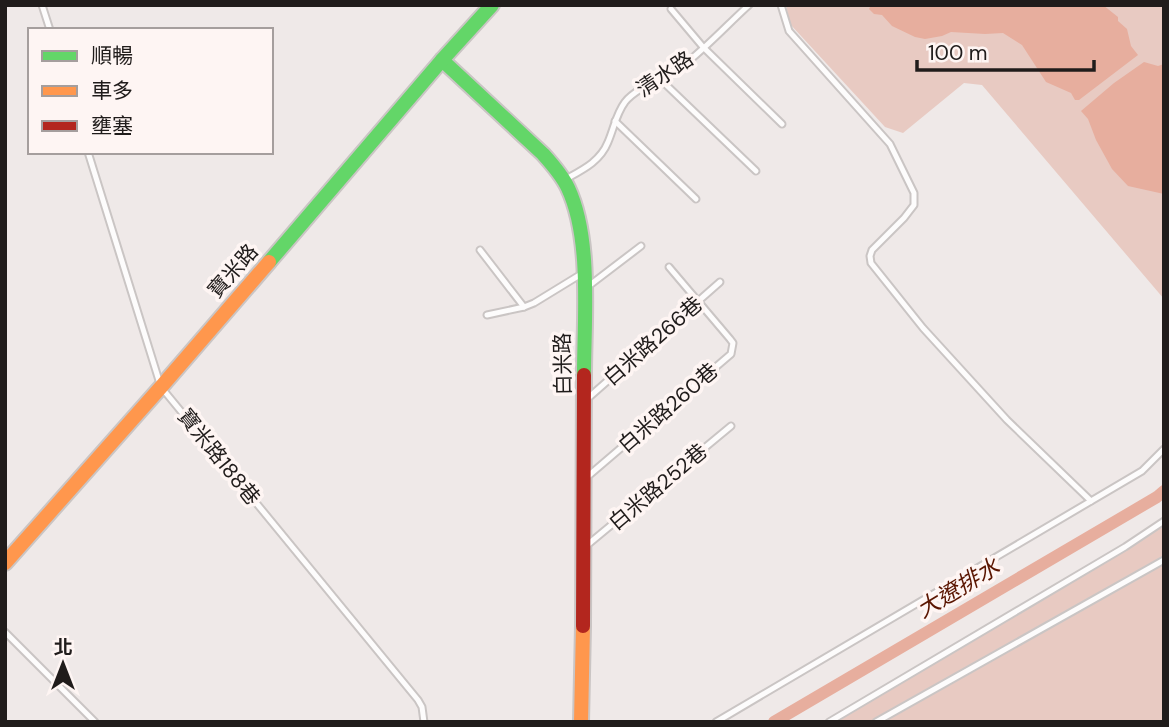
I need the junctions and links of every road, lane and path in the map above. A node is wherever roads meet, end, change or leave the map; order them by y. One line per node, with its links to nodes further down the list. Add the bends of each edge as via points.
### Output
1 (42, 5): 6 (lane)
2 (492, 5): 8 (street, 寶米路)
3 (749, 5): 7 (lane, 清水路)
4 (781, 5): 30 (lane, via 789,31 890,144 914,193 914,205 872,250 871,263 1007,420)
5 (671, 9): 7 (lane)
6 (49, 28)
7 (703, 47): 9 (lane, 清水路); 11 (lane)
8 (442, 60): 14 (street, 白米路, via 541,152); 25 (street, 寶米路)
9 (660, 79): 10 (lane, 清水路, via 633,94); 13 (lane)
10 (615, 121): 14 (lane, 清水路, via 600,156); 15 (lane)
11 (782, 124)
12 (89, 154): 25 (lane, 寶米路188巷)
13 (756, 171)
14 (564, 180): 19 (street, 白米路, via 578,218)
15 (696, 199)
16 (641, 246): 21 (lane)
17 (480, 250): 23 (lane)
18 (669, 267): 22 (lane, 白米路260巷)
19 (583, 273): 21 (street, 白米路); 23 (lane)
20 (720, 282): 22 (lane, 白米路266巷)
21 (583, 289): 26 (street, 白米路)
22 (698, 301): 26 (lane, 白米路266巷); 29 (lane, 白米路260巷, via 733,343 731,354)
23 (524, 307): 24 (lane)
24 (487, 315)
25 (161, 387): 34 (street, 寶米路); 37 (lane, 寶米路188巷, via 418,699)
26 (585, 401): 29 (street, 白米路)
27 (731, 426): 32 (lane, 白米路252巷)
28 (1164, 449): 30 (lane, via 1142,471)
29 (585, 479): 32 (street, 白米路)
30 (1091, 501): 39 (lane)
31 (1164, 521): 40 (lane)
32 (584, 548): 38 (street, 白米路)
33 (1164, 560): 41 (lane)
34 (5, 564)
35 (5, 632): 36 (lane)
36 (95, 722)
37 (424, 722)
38 (581, 722)
39 (716, 722)
40 (829, 722)
41 (876, 722)

